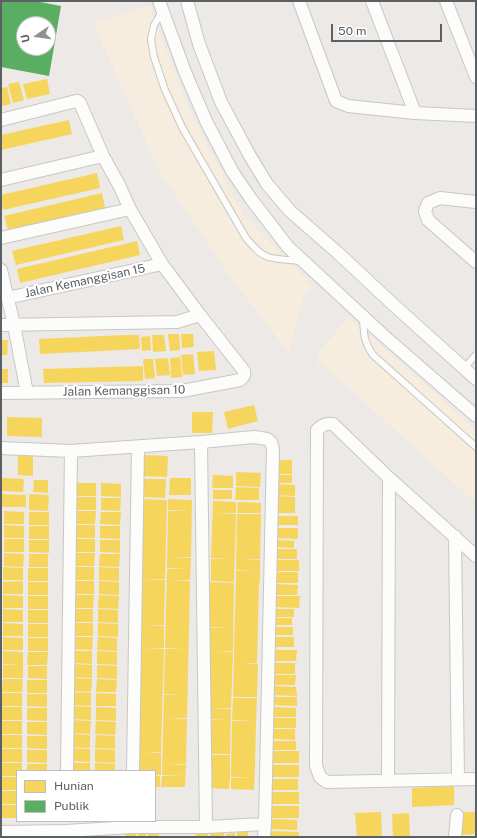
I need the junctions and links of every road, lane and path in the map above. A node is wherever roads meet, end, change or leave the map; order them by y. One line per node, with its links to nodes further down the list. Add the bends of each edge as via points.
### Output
1 (187, 1): 25 (street, via 199,44 221,102 267,184 290,211)
2 (299, 1): 7 (street, via 336,101 348,106)
3 (372, 1): 7 (street)
4 (446, 1): 6 (street)
5 (160, 6): 15 (street, via 206,121 232,171 288,247); 15 (lane, via 151,39 154,57 165,90 187,136 246,238 255,248 267,257)
6 (476, 77)
7 (415, 112): 8 (street)
8 (476, 116)
9 (1, 120): 10 (street, via 76,101 80,103)
10 (103, 156): 11 (street); 13 (street)
11 (1, 180)
12 (476, 202): 16 (street, via 440,198 428,203 425,211 428,220)
13 (130, 208): 14 (street); 17 (street)
14 (1, 238)
15 (304, 261): 21 (street)
16 (476, 262)
17 (162, 264): 19 (street, Jalan Kemanggisan 15); 20 (street)
18 (1, 270): 19 (street)
19 (7, 298): 23 (street)
20 (200, 315): 23 (street, via 177,322); 28 (street, Jalan Kemanggisan 10, via 244,371 245,374 240,380 182,391)
21 (363, 316): 29 (street); 33 (lane, via 364,336 373,355)
22 (1, 325): 23 (street)
23 (14, 325): 28 (street)
24 (476, 356): 25 (lane)
25 (464, 368): 26 (street)
26 (476, 379)
27 (1, 393): 28 (street, Jalan Kemanggisan 10)
28 (27, 393)
29 (476, 416)
30 (201, 442): 31 (street); 45 (street, via 254,437 267,439 273,449); 47 (street)
31 (138, 446): 34 (street); 39 (street)
32 (1, 448): 34 (street)
33 (476, 448)
34 (70, 451): 38 (street)
35 (389, 478): 36 (street); 42 (street); 42 (street, via 333,424 328,423 317,430 316,766 320,777 327,782)
36 (455, 536): 37 (street); 40 (street)
37 (476, 556)
38 (67, 770)
39 (133, 770)
40 (458, 779): 41 (street); 42 (street)
41 (476, 779)
42 (388, 780)
43 (457, 815): 51 (street)
44 (132, 824): 46 (street); 47 (street)
45 (265, 824): 47 (street); 50 (street)
46 (66, 826): 49 (street)
47 (206, 827)
48 (1, 832): 49 (street)
49 (20, 835)
50 (264, 837)
51 (455, 837)

